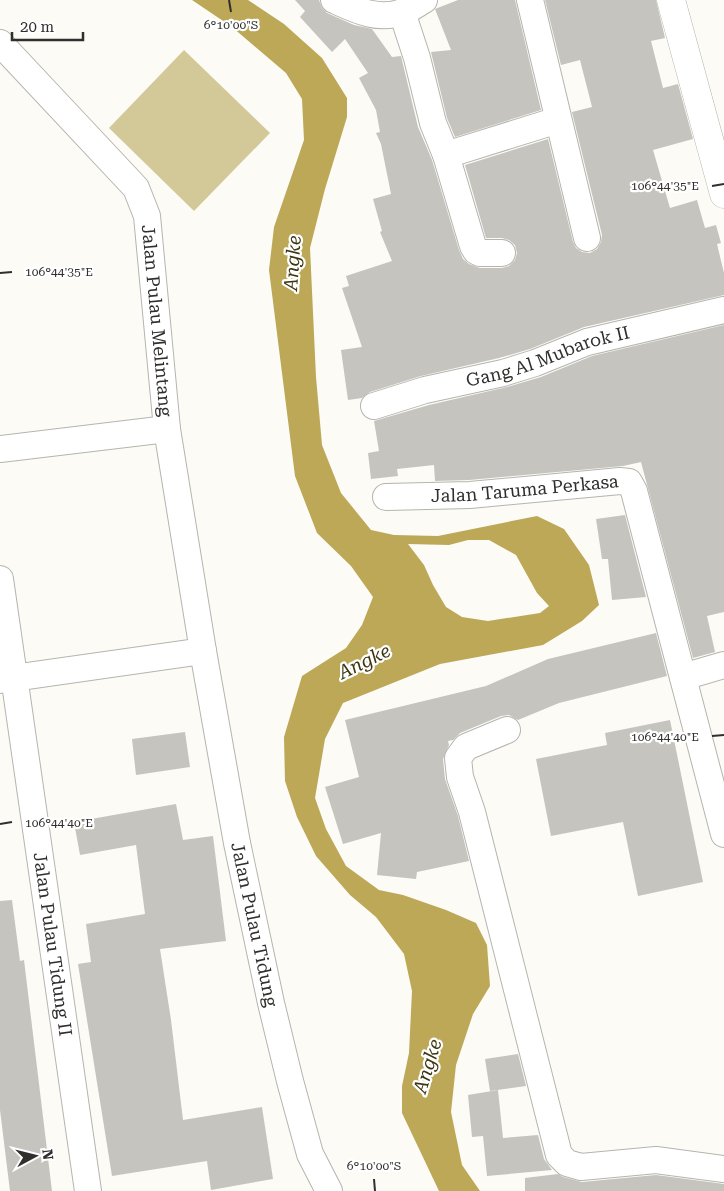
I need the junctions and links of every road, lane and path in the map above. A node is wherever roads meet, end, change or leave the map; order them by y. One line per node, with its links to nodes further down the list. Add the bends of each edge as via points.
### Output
1 (334, 0): 4 (street, via 377,16)
2 (530, 0): 6 (street)
3 (671, 0): 8 (street)
4 (413, 6): 7 (street, via 417,58 433,123)
5 (0, 43): 13 (street, Jalan Pulau Melintang, via 136,188 147,216)
6 (558, 120): 7 (street); 9 (street)
7 (446, 155): 10 (street, via 476,251)
8 (724, 194)
9 (587, 238)
10 (502, 253)
11 (724, 310): 12 (street, Gang Al Mubarok II, via 587,342 535,364)
12 (374, 406)
13 (167, 429): 14 (street); 17 (street, Jalan Pulau Melintang)
14 (0, 449)
15 (386, 497): 19 (street, Jalan Taruma Perkasa, via 470,495 628,482 634,491)
16 (0, 579): 20 (street, Jalan Pulau Tidung II)
17 (203, 651): 20 (street); 25 (street, Jalan Pulau Tidung, via 237,843 271,1003 310,1154)
18 (724, 665): 19 (street)
19 (682, 677): 22 (street)
20 (7, 679): 24 (street, Jalan Pulau Tidung II)
21 (507, 730): 23 (street, via 466,747 458,758 460,777 475,822 559,1155 568,1163 581,1167 656,1160)
22 (724, 834)
23 (724, 1169)
24 (88, 1191)
25 (329, 1191)

